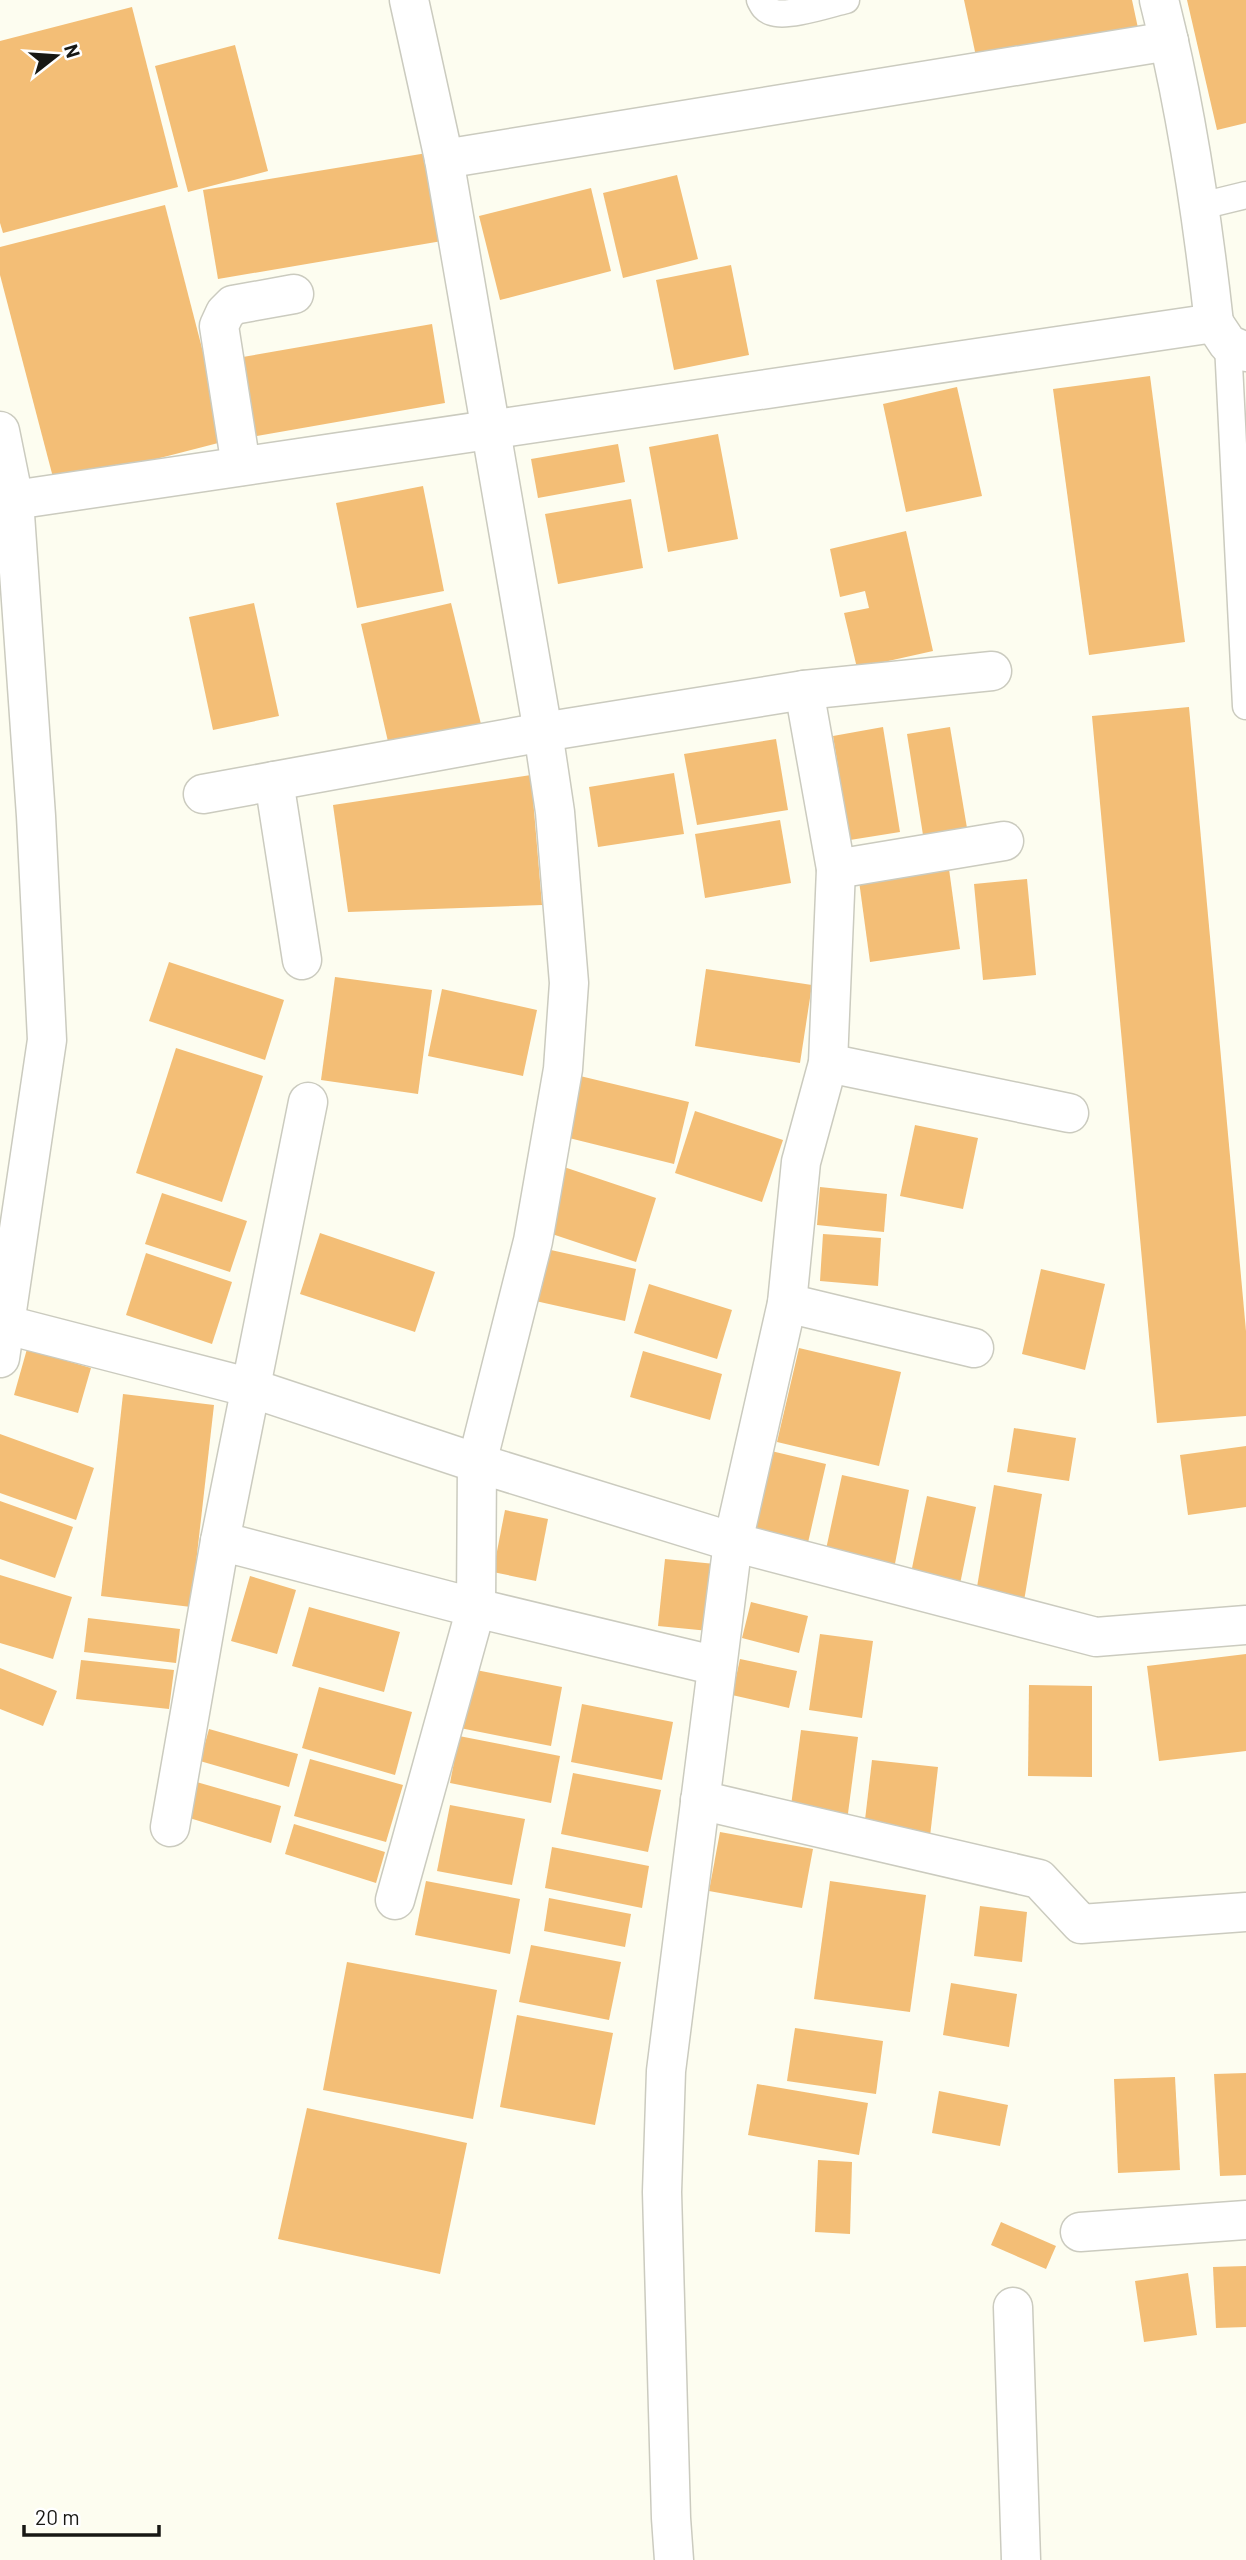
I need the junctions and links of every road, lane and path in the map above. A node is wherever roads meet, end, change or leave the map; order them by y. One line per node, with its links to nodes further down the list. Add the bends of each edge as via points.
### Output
1 (410, 0): 6 (street)
2 (760, 0): 3 (lane, via 774,13)
3 (846, 0)
4 (1159, 0): 5 (street)
5 (1169, 41): 6 (street); 8 (street)
6 (444, 159): 11 (street)
7 (1246, 195): 8 (lane)
8 (1201, 206): 10 (street)
9 (294, 294): 13 (street, via 233,305 219,326)
10 (1229, 340): 11 (street); 14 (lane)
11 (492, 429): 13 (street); 20 (street)
12 (0, 431): 15 (street)
13 (241, 466): 15 (street)
14 (1239, 472): 19 (lane)
15 (13, 500): 16 (street)
16 (11, 630): 30 (street, via 36,816 47,1040)
17 (992, 671): 18 (street)
18 (804, 690): 20 (street); 24 (street)
19 (1246, 706)
20 (543, 732): 21 (street); 33 (street, via 555,812 569,983 563,1069 533,1241)
21 (274, 781): 22 (street); 25 (street)
22 (203, 794)
23 (1004, 841): 24 (street)
24 (836, 869): 26 (street)
25 (302, 961)
26 (828, 1063): 28 (street); 29 (street, via 801,1162)
27 (307, 1102): 32 (street)
28 (1069, 1113)
29 (787, 1303): 31 (street); 35 (street)
30 (3, 1341): 32 (street)
31 (974, 1348)
32 (251, 1388): 33 (street); 34 (street)
33 (477, 1463): 35 (street); 36 (street)
34 (220, 1541): 36 (street); 40 (street)
35 (733, 1542): 37 (street, via 1096,1637); 38 (street)
36 (476, 1608): 38 (street); 41 (street)
37 (1246, 1625)
38 (718, 1665): 39 (street)
39 (700, 1800): 42 (street, via 1038,1879 1081,1924); 46 (street, via 666,2071 662,2192)
40 (170, 1827)
41 (395, 1900)
42 (1246, 1912)
43 (1246, 2220): 44 (street)
44 (1080, 2232)
45 (1013, 2306): 47 (street)
46 (674, 2560)
47 (1021, 2560)

